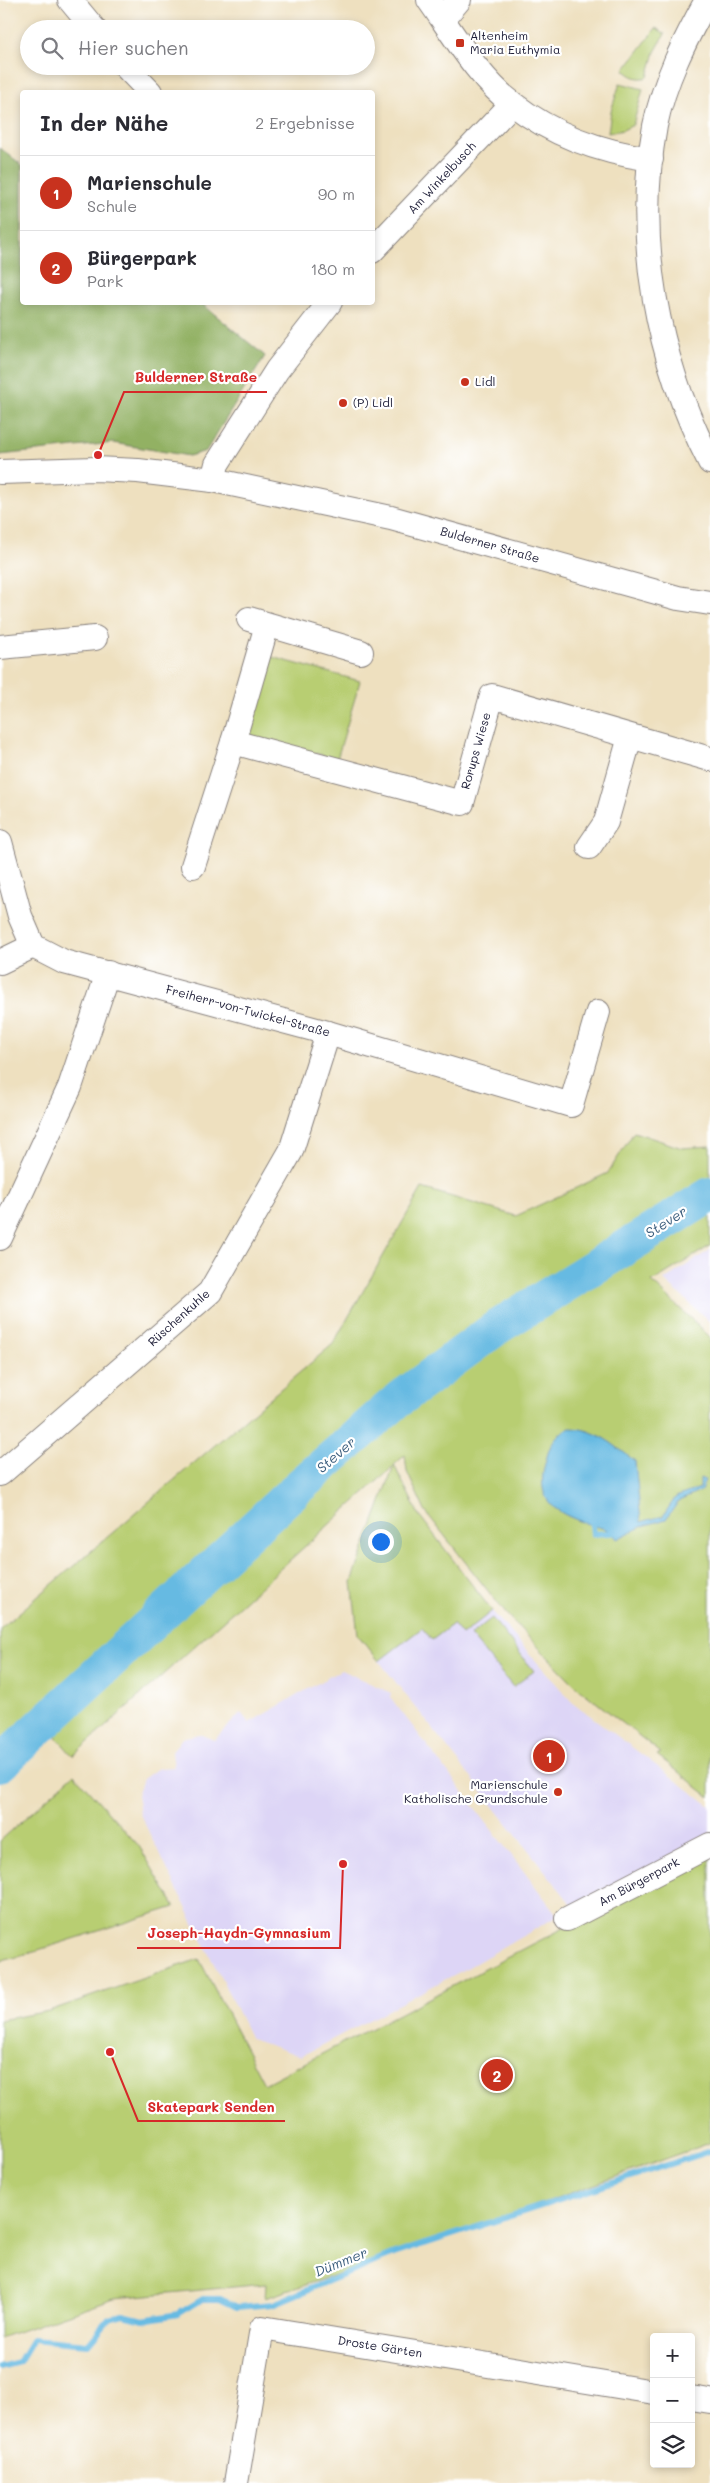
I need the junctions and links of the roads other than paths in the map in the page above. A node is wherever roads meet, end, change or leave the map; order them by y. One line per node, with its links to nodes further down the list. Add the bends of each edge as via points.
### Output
1 (70, 0): 5 (street)
2 (459, 0): 4 (street)
3 (707, 0): 9 (street, via 684,41 665,91)
4 (436, 9): 8 (street, via 483,75)
5 (87, 20)
6 (134, 75): 7 (street)
7 (148, 90)
8 (512, 104): 9 (street, via 578,141); 10 (street, Am Winkelbusch)
9 (651, 160): 12 (street, via 648,259 656,310 685,409)
10 (375, 248)
11 (328, 305): 14 (street, via 277,370 217,464)
12 (710, 462)
13 (0, 472): 14 (street, Bulderner Straße, via 95,469)
14 (213, 480): 15 (street, Bulderner Straße, via 391,518 678,598)
15 (710, 603)
16 (95, 638): 17 (street)
17 (0, 647)
18 (361, 652): 20 (street, via 258,622)
19 (630, 736): 20 (street, Rorups Wiese, via 492,696 462,803); 21 (street, Rorups Wiese); 23 (street, via 606,822)
20 (233, 742): 24 (street)
21 (710, 759)
22 (0, 842): 25 (street, via 20,916)
23 (589, 846)
24 (193, 866)
25 (33, 946): 26 (street); 27 (street, Freiherr-von-Twickel-Straße, via 64,962)
26 (0, 962)
27 (108, 973): 29 (street, Freiherr-von-Twickel-Straße); 30 (street, via 70,1087)
28 (598, 1012): 29 (street, Freiherr-von-Twickel-Straße, via 571,1104)
29 (328, 1033): 31 (street, Rüschenkuhle, via 291,1151 210,1292)
30 (0, 1238)
31 (0, 1474)
32 (710, 1844): 33 (street, Am Bürgerpark)
33 (567, 1919)
34 (650, 2391): 37 (street, Droste Gärten, via 262,2328)
35 (695, 2399): 36 (street)
36 (710, 2401)
37 (236, 2483)

